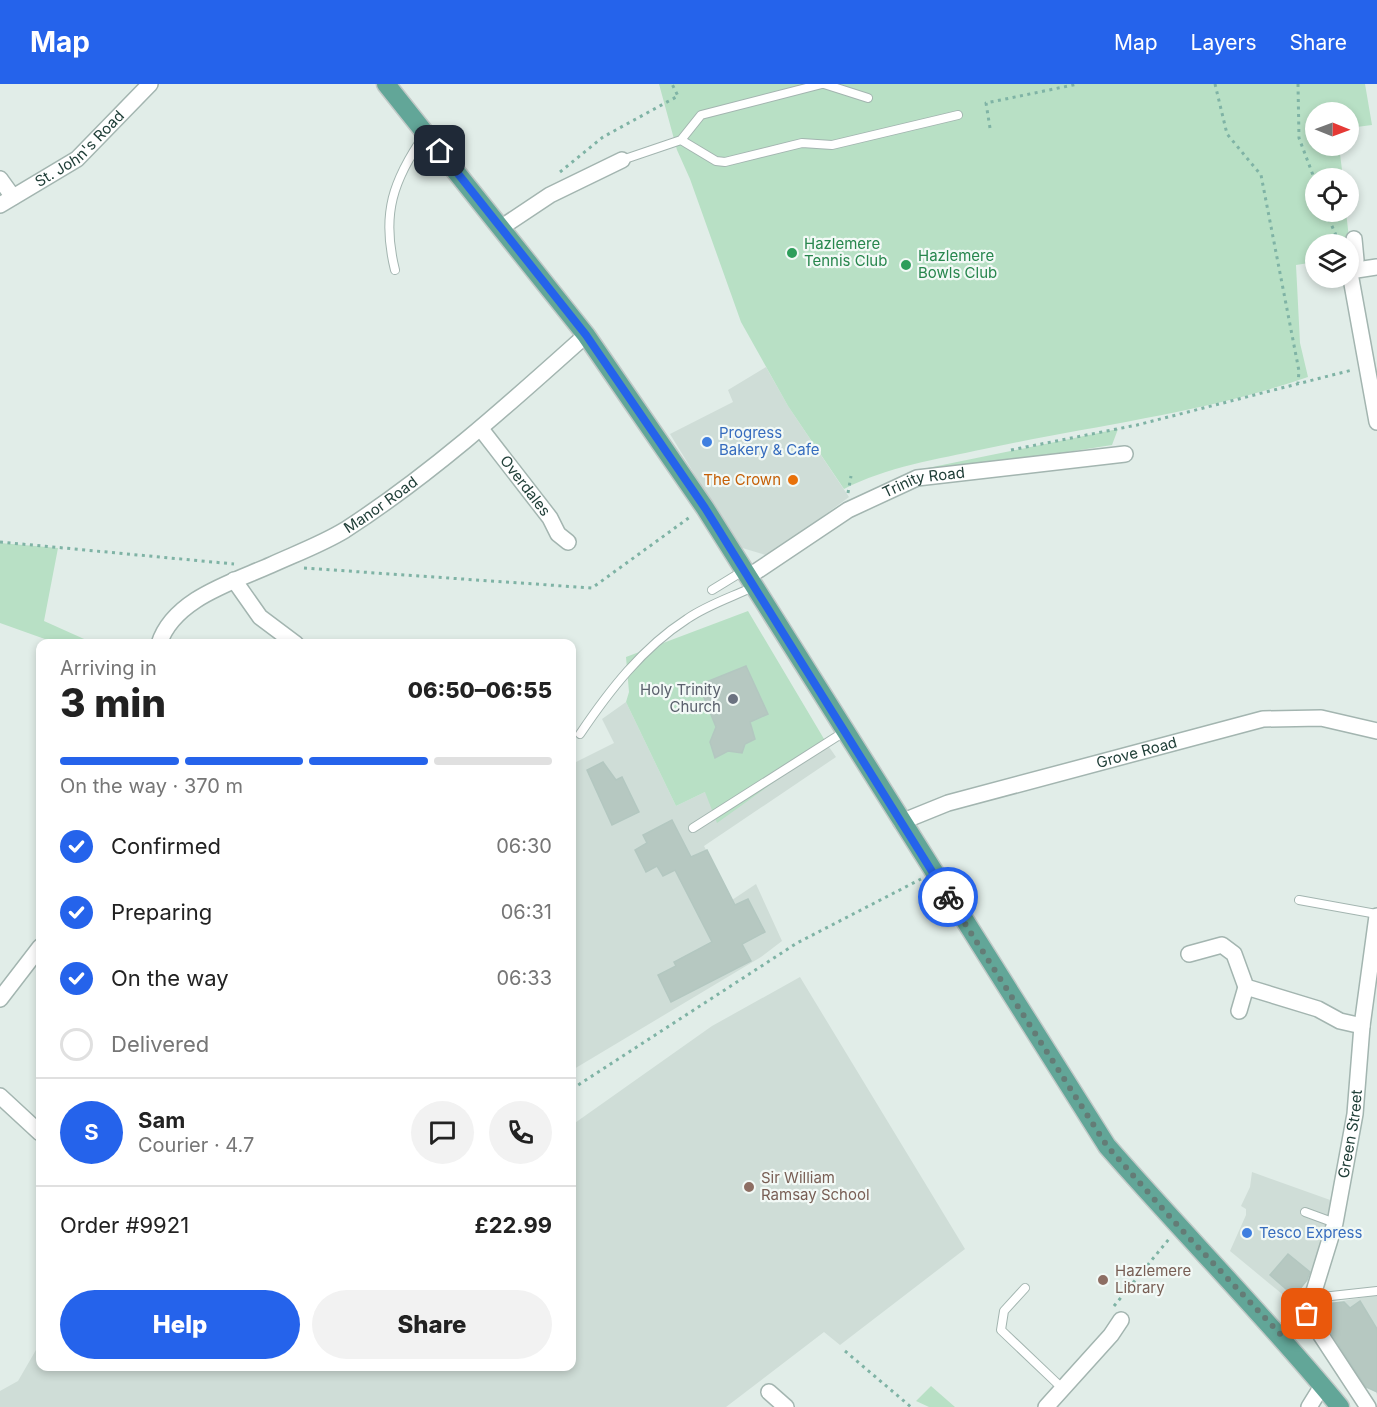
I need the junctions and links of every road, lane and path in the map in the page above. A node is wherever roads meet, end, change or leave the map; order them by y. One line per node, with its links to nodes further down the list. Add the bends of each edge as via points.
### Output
1 (150, 84): 17 (street, St. John's Road, via 77,159)
2 (386, 84): 11 (main road)
3 (672, 84): 15 (path, via 678,96 603,137)
4 (823, 84): 8 (lane); 12 (lane, via 701,115)
5 (1078, 84): 10 (path, via 986,103)
6 (1215, 84): 25 (path, via 1227,134 1261,175 1299,371)
7 (1298, 84): 14 (path, via 1299,138)
8 (868, 98)
9 (958, 115): 12 (lane, via 832,145 802,144 725,162 716,161)
10 (990, 128)
11 (425, 132): 18 (main road); 21 (lane, via 409,156 391,197 388,226)
12 (681, 140): 13 (lane)
13 (622, 160): 18 (street, via 550,195)
14 (1310, 168)
15 (559, 172)
16 (0, 179): 17 (street)
17 (7, 201)
18 (502, 227): 23 (main road)
19 (1359, 266): 20 (street)
20 (1377, 267)
21 (394, 270)
22 (1353, 288): 24 (street)
23 (586, 335): 27 (street, Manor Road); 33 (main road)
24 (1365, 366): 25 (path); 26 (street)
25 (1298, 383): 28 (path, via 1137,425)
26 (1377, 422)
27 (481, 429): 35 (street, Overdales, via 550,518 558,534); 36 (street, Manor Road, via 343,531)
28 (1010, 450)
29 (1125, 454): 32 (street, Trinity Road, via 917,478)
30 (851, 476): 32 (path)
31 (855, 489): 32 (path)
32 (848, 502): 38 (street, Trinity Road)
33 (705, 508): 37 (path, via 592,588); 38 (main road)
34 (0, 542): 36 (path)
35 (568, 542)
36 (267, 567): 39 (street, Manor Road)
37 (302, 568)
38 (748, 578): 40 (lane); 44 (main road); 45 (lane, via 687,618 628,670)
39 (234, 580): 41 (street, Manor Road, via 190,602); 42 (street, via 260,617)
40 (712, 590)
41 (160, 639)
42 (289, 639)
43 (1377, 731): 46 (street, Grove Road, via 1321,718 1263,719 948,803)
44 (844, 732): 46 (main road); 47 (lane)
45 (580, 734)
46 (901, 822): 48 (main road)
47 (693, 828)
48 (933, 872): 57 (path, via 797,943); 62 (main road, via 1107,1146)
49 (1299, 900): 50 (lane)
50 (1377, 915): 56 (street, Green Street)
51 (36, 952): 54 (street)
52 (1189, 954): 53 (street, via 1222,945 1234,954)
53 (1246, 987): 55 (street); 56 (street)
54 (0, 999)
55 (1239, 1011)
56 (1362, 1026): 61 (street, Green Street, via 1355,1114)
57 (576, 1086)
58 (0, 1096): 59 (street)
59 (36, 1129)
60 (1305, 1212): 61 (lane)
61 (1335, 1223): 65 (street, Green Street)
62 (1179, 1227): 67 (path, via 1112,1308); 68 (main road)
63 (1025, 1288): 71 (lane, via 1004,1311 1001,1330)
64 (1377, 1291): 65 (lane)
65 (1312, 1298): 66 (street, Green Street)
66 (1307, 1314): 68 (street, Green Street); 78 (street)
67 (1121, 1320): 71 (street)
68 (1283, 1337): 70 (main road)
69 (845, 1351): 74 (path)
70 (1322, 1386): 76 (street); 77 (main road)
71 (1062, 1388): 75 (street)
72 (769, 1392): 73 (street)
73 (786, 1407)
74 (911, 1407)
75 (1046, 1407)
76 (1309, 1407)
77 (1340, 1407)
78 (1368, 1407)

